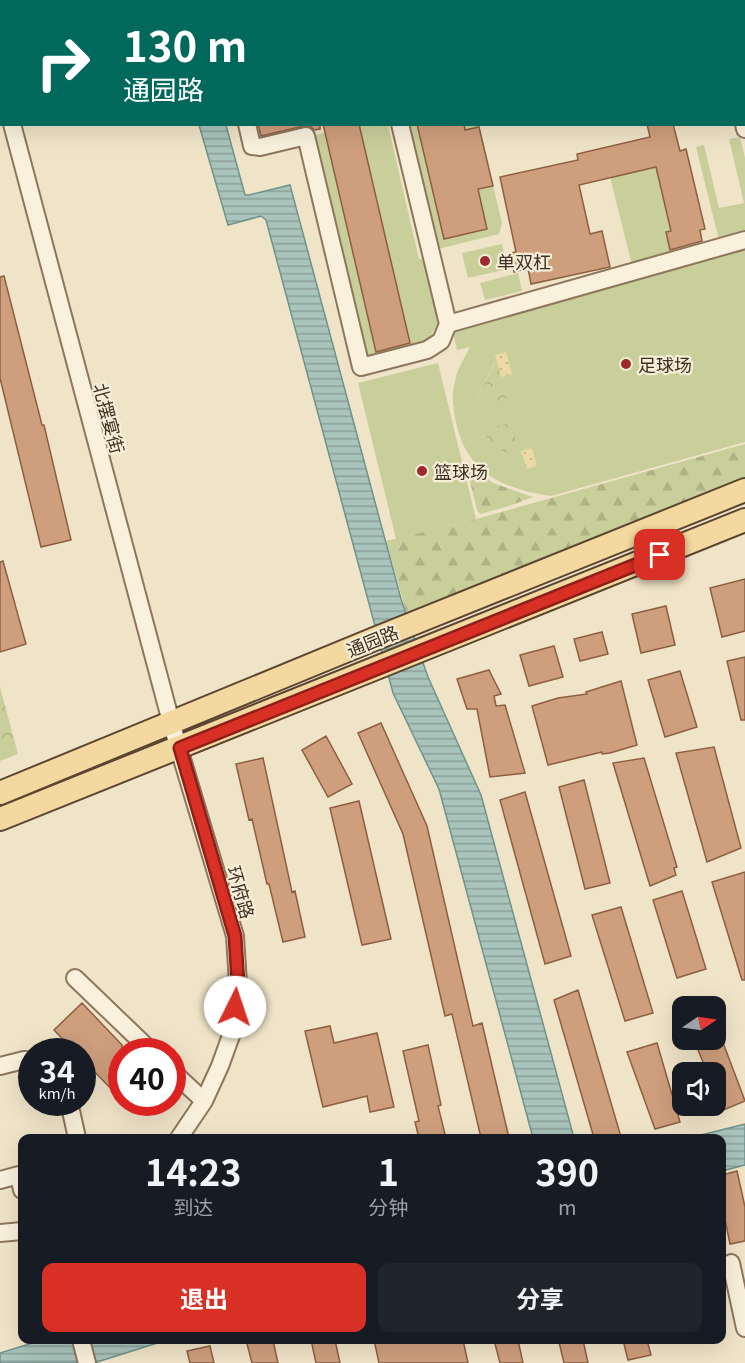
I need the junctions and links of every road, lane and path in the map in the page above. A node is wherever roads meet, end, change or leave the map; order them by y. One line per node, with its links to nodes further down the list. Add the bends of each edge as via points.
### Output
1 (13, 126): 8 (street, 北摆宴街)
2 (247, 126): 5 (street, via 252,146 306,136 362,368 427,350 441,341)
3 (400, 126): 5 (street)
4 (745, 240): 5 (street)
5 (448, 324)
6 (745, 490): 8 (main road, 通园路)
7 (745, 520): 9 (main road, 通园路)
8 (171, 722): 9 (street, 环府路); 10 (main road, 通园路)
9 (180, 748): 11 (main road, 通园路); 17 (street, 环府路, via 235,936 238,984 232,1030)
10 (0, 793)
11 (0, 819)
12 (75, 978): 13 (street)
13 (137, 1038)
14 (18, 1062): 15 (street)
15 (0, 1066)
16 (186, 1084): 17 (street)
17 (204, 1101): 20 (street, 环府路)
18 (72, 1116): 19 (street)
19 (76, 1134)
20 (182, 1134)
21 (18, 1175): 22 (street)
22 (0, 1180)
23 (18, 1231): 24 (street)
24 (0, 1233)
25 (731, 1263): 26 (street)
26 (745, 1328)
27 (82, 1344): 28 (street)
28 (87, 1363)

